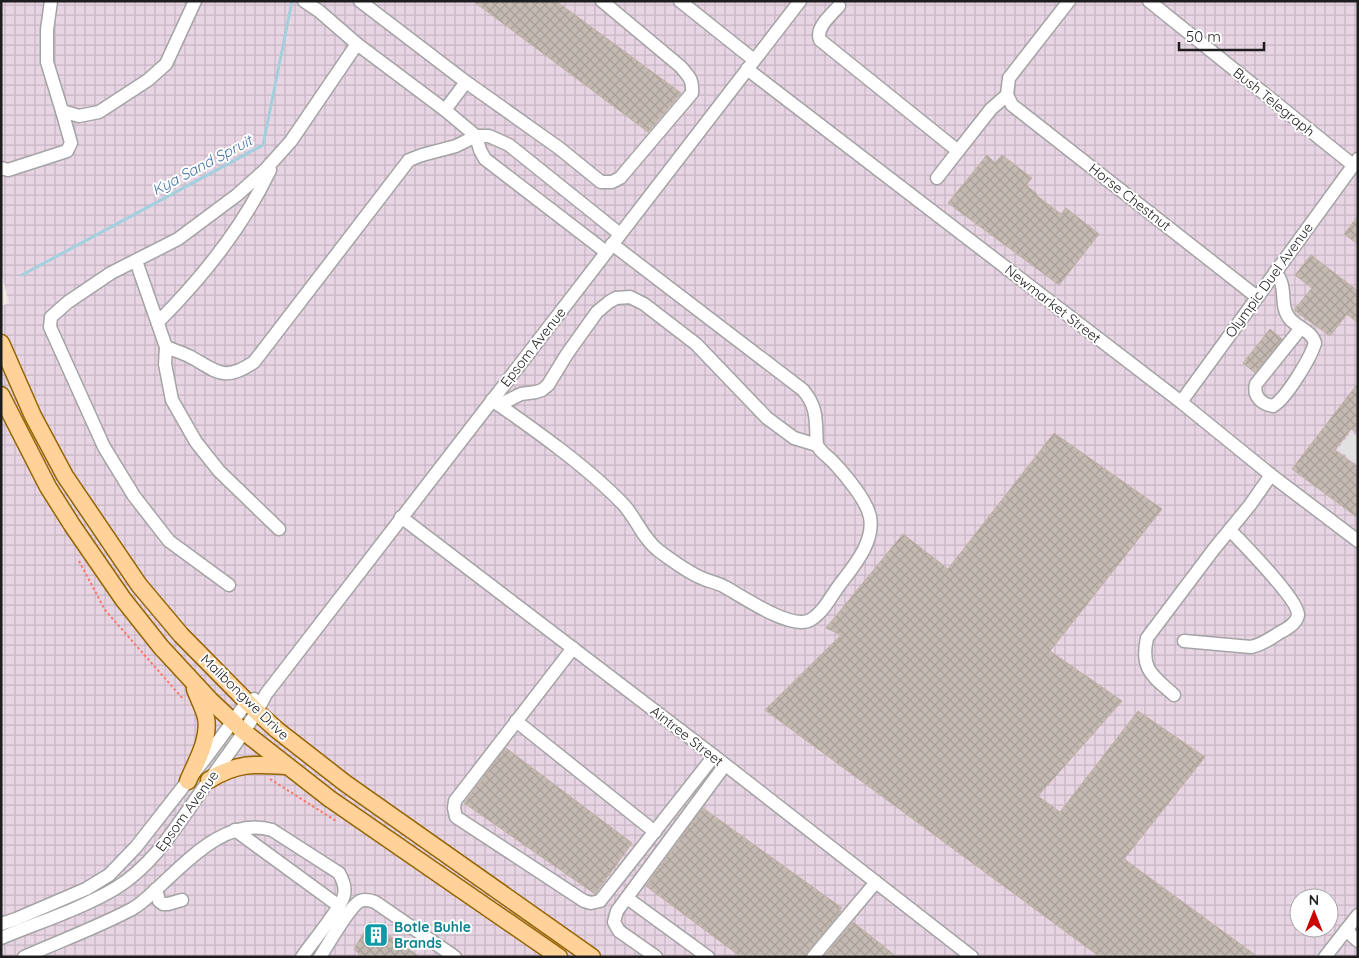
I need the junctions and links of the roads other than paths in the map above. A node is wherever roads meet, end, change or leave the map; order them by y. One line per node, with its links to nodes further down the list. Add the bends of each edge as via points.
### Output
1 (51, 1): 16 (street, via 47,62)
2 (195, 1): 16 (street, via 166,64 148,80 99,112 79,116)
3 (304, 1): 11 (street)
4 (360, 1): 13 (street)
5 (602, 1): 13 (street, via 692,80 692,93 620,178 601,182)
6 (680, 1): 12 (street, Newmarket Street)
7 (800, 1): 12 (street, Epsom Avenue)
8 (1069, 1): 14 (street, via 1009,78)
9 (1149, 1): 20 (street, Bush Telegraph)
10 (839, 6): 18 (street, via 820,29 820,40)
11 (357, 44): 15 (street); 19 (street)
12 (751, 64): 23 (street, Epsom Avenue); 32 (street, Newmarket Street)
13 (466, 82): 15 (street)
14 (1007, 95): 18 (street, via 991,109); 26 (street, Horse Chestnut, via 1012,105)
15 (445, 110): 17 (street)
16 (62, 111): 21 (street, via 71,143 68,152 8,170)
17 (476, 136): 23 (street, via 489,136 509,145); 23 (street, via 485,159); 30 (street, via 456,146 409,160 254,362 244,369 236,373 215,372)
18 (958, 151): 22 (street)
19 (276, 158): 24 (street, via 237,195 178,239); 27 (street, via 256,200 208,267)
20 (1356, 162): 25 (street, Olympic Duel Avenue)
21 (1, 168)
22 (936, 178)
23 (613, 243): 33 (street, Epsom Avenue); 34 (street, via 803,390 814,407)
24 (136, 262): 27 (street); 40 (street, via 62,306 51,318 50,327 104,447 134,496 169,541)
25 (1275, 272): 26 (street, Olympic Duel Avenue); 28 (street, via 1281,278 1287,313)
26 (1257, 297): 32 (street, Olympic Duel Avenue)
27 (158, 322): 30 (street)
28 (1301, 328): 28 (street, via 1314,339 1314,349 1280,400 1274,406 1265,404 1255,393 1256,384)
29 (1, 343): 45 (main road, Malibongwe Drive, via 33,416 65,476 139,585 181,635)
30 (166, 347): 37 (street, via 165,364 172,400 196,442 219,471)
31 (1, 395): 43 (main road, Malibongwe Drive, via 48,487 72,525 123,599)
32 (1181, 402): 35 (street, Newmarket Street)
33 (495, 403): 34 (street, via 542,390 597,312 616,298 630,297 696,344 767,418 794,438); 34 (street, via 590,474 624,505 658,550 688,571 726,587 775,616 798,621 807,621 822,609 866,545 870,528 867,506); 36 (street, Epsom Avenue)
34 (817, 444)
35 (1271, 475): 38 (street); 39 (street, Newmarket Street)
36 (401, 517): 42 (street, Aintree Street); 45 (street, Epsom Avenue, via 266,694)
37 (279, 528)
38 (1230, 530): 41 (street, via 1282,587 1297,608 1296,619 1285,630 1257,646); 44 (street, via 1148,638 1145,661 1150,673)
39 (1358, 540)
40 (229, 585)
41 (1184, 641)
42 (573, 648): 46 (street); 48 (street, Aintree Street)
43 (191, 680): 47 (main road, Malibongwe Drive); 52 (main road, via 206,726)
44 (1174, 696)
45 (252, 707): 47 (street, Epsom Avenue); 70 (main road, Malibongwe Drive, via 345,783)
46 (516, 721): 54 (street); 54 (street, via 455,801 456,816 591,903 600,901)
47 (238, 726): 50 (main road, Malibongwe Drive); 51 (street, Epsom Avenue, via 223,762); 52 (street, Epsom Avenue)
48 (714, 756): 49 (street, Aintree Street); 54 (street)
49 (725, 765): 55 (street, Aintree Street); 57 (street)
50 (287, 766): 51 (main road, via 247,764 223,771); 69 (main road, Malibongwe Drive)
51 (209, 780): 63 (street, Epsom Avenue, via 160,849 135,874 116,888 85,903)
52 (188, 781): 61 (street, Epsom Avenue, via 136,847 109,875 86,889)
53 (235, 830): 56 (street, via 202,849); 59 (street); 59 (street, via 260,826 272,830 339,873 344,882 344,896)
54 (655, 832)
55 (876, 882): 73 (street); 74 (street, Aintree Street)
56 (156, 890): 58 (street, via 163,904); 65 (street, via 134,908)
57 (627, 898): 71 (street, via 617,911 614,922 619,931); 72 (street)
58 (182, 900)
59 (339, 906): 66 (street)
60 (1358, 915): 62 (street)
61 (1, 924)
62 (1346, 930): 64 (street); 75 (street)
63 (1, 938)
64 (1358, 941)
65 (24, 957)
66 (302, 957)
67 (320, 957): 68 (street, via 352,909 360,901 368,900 376,902)
68 (454, 957)
69 (559, 957)
70 (592, 957)
71 (656, 957)
72 (708, 957)
73 (813, 957)
74 (972, 957)
75 (1325, 957)

